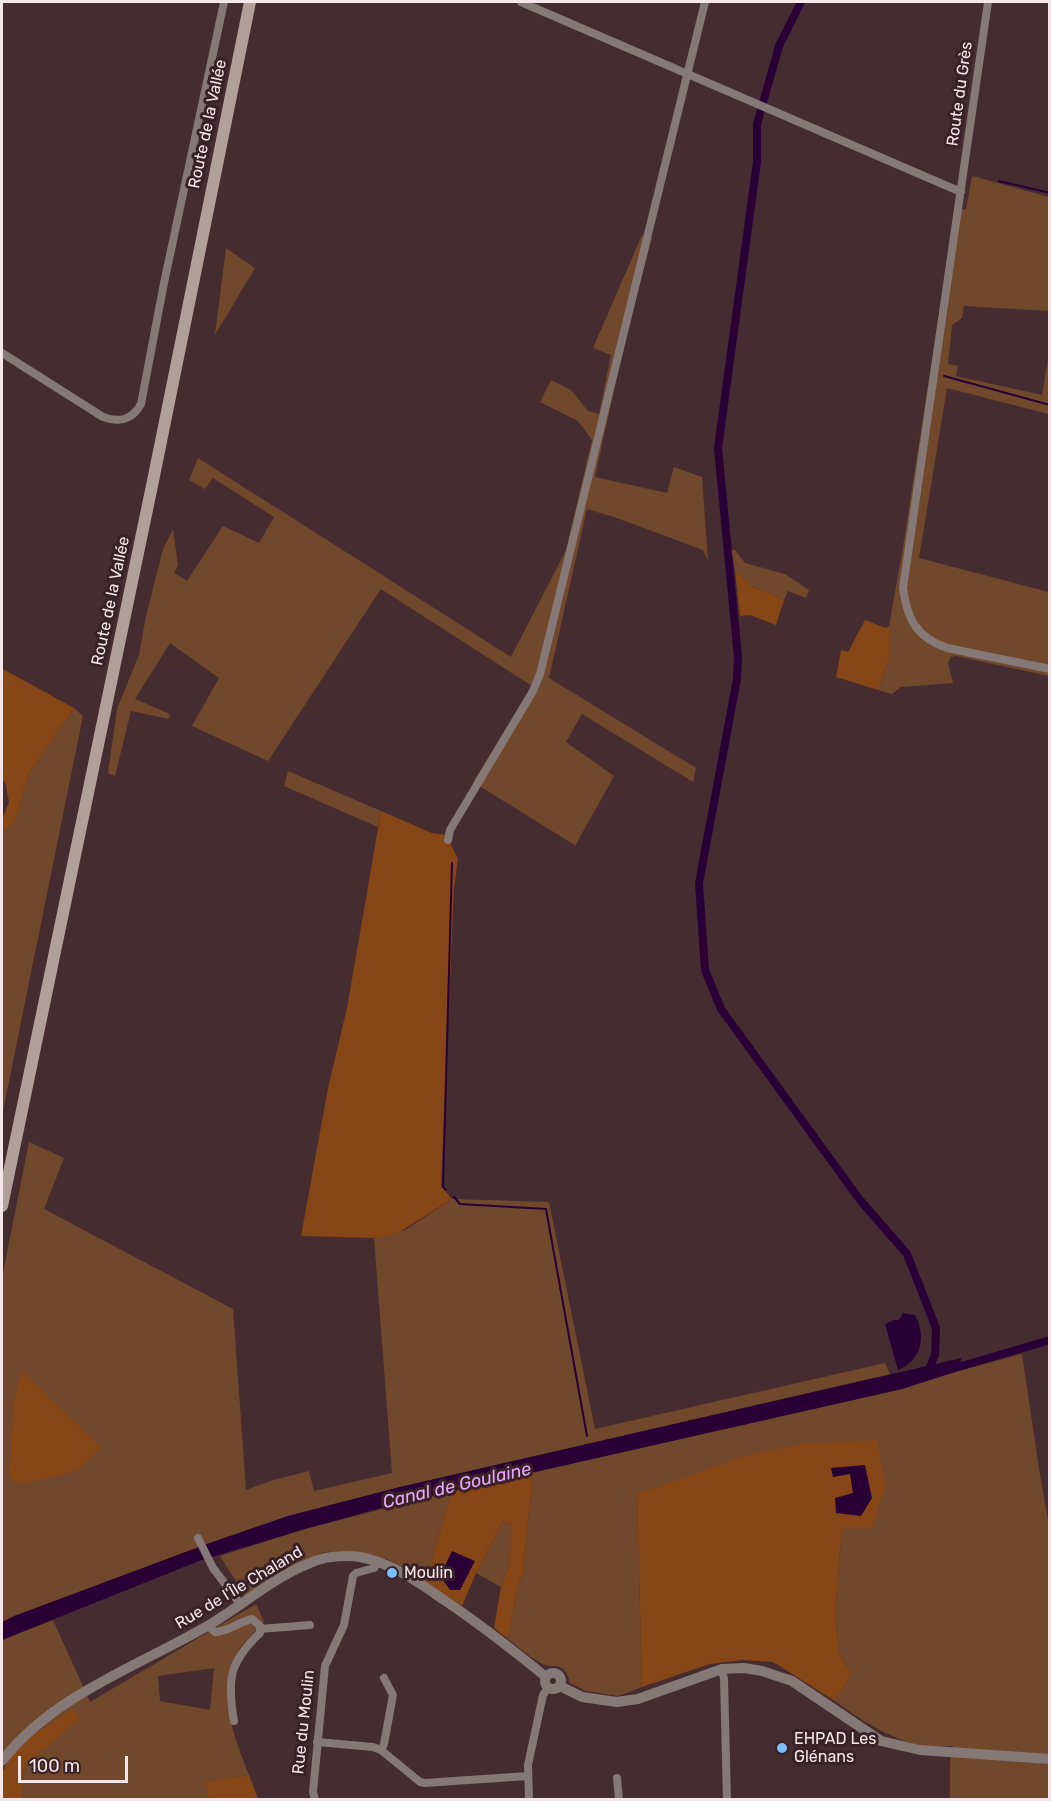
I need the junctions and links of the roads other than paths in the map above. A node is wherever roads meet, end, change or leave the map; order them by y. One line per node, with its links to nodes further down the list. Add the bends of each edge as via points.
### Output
1 (224, 2): 8 (street, via 136,414 115,422 103,417)
2 (250, 2): 11 (main road, Route de la Vallée)
3 (521, 2): 6 (street)
4 (705, 2): 6 (street)
5 (988, 2): 7 (street, Route du Grès)
6 (687, 73): 7 (street); 10 (street, via 540,674 450,830)
7 (961, 192): 9 (street, Route du Grès, via 903,588 905,603 913,624 934,643)
8 (2, 353)
9 (1050, 669)
10 (448, 840)
11 (2, 1206)
12 (199, 1540): 14 (street, via 213,1568)
13 (378, 1561): 14 (street, Rue de l'Île Chaland, via 349,1556 318,1560); 20 (street, Rue de l'Île Chaland, via 424,1586 495,1636); 22 (street, Rue du Moulin, via 374,1568 352,1576 344,1625 326,1660)
14 (241, 1605): 16 (street, Rue de l'Île Chaland)
15 (310, 1625): 17 (street)
16 (208, 1626): 17 (street, via 215,1632 224,1632 252,1619); 23 (street, Rue de l'Île Chaland, via 64,1705)
17 (260, 1629): 21 (street, via 242,1651 230,1683)
18 (722, 1669): 20 (street, Rue de l'Île Chaland, via 617,1702 573,1694 560,1686 559,1675 553,1673); 26 (street, via 762,1671 792,1681 881,1741 901,1747); 33 (street)
19 (384, 1677): 24 (street, via 393,1695)
20 (547, 1682): 28 (street)
21 (234, 1721)
22 (317, 1742): 24 (street); 30 (street, Rue du Moulin)
23 (13, 1747): 25 (street, Rue de l'Île Chaland); 27 (street, Rue de l'Île Chaland)
24 (381, 1750): 28 (street, via 425,1783)
25 (2, 1755)
26 (1050, 1759)
27 (2, 1761)
28 (527, 1776): 31 (street)
29 (617, 1778): 32 (street)
30 (315, 1800)
31 (529, 1800)
32 (619, 1800)
33 (728, 1800)

